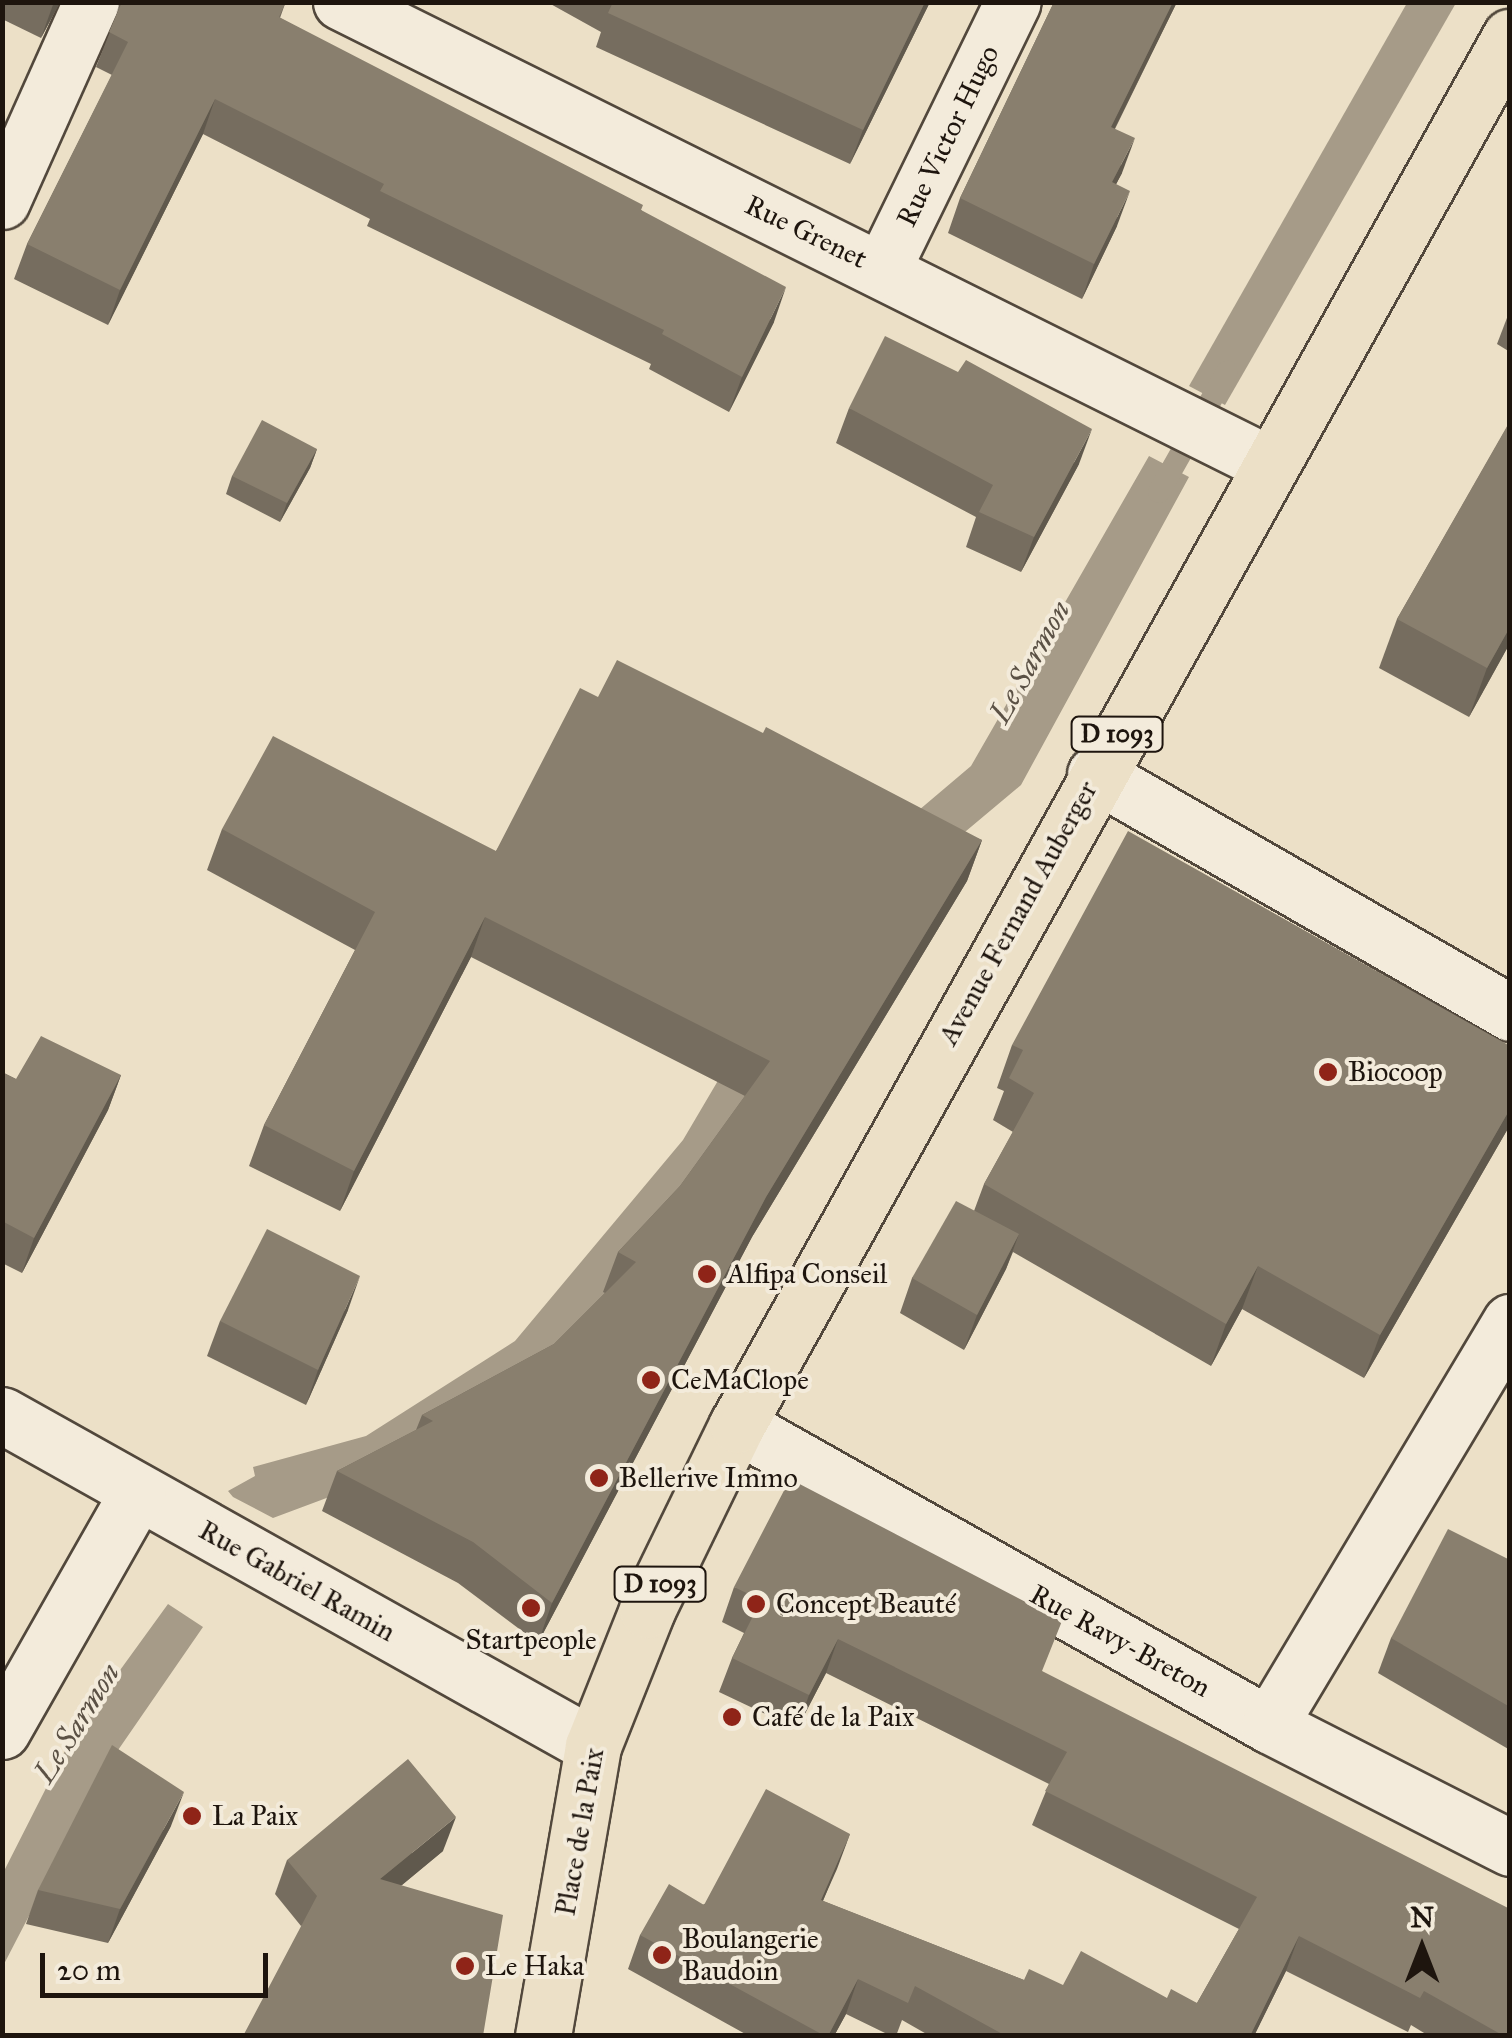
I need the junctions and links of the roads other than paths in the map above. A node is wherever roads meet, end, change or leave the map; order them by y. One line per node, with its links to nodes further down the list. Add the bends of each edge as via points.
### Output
1 (90, 2): 5 (street)
2 (341, 2): 6 (street, Rue Grenet)
3 (1013, 2): 6 (street, Rue Victor Hugo)
4 (1508, 43): 7 (main road, Avenue Fernand Auberger / D 1093)
5 (2, 201)
6 (882, 270): 7 (street, Rue Grenet)
7 (1269, 464): 8 (main road, Avenue Fernand Auberger / D 1093)
8 (1095, 774): 9 (street); 12 (main road, Avenue Fernand Auberger / D 1093)
9 (1510, 1012)
10 (1510, 1322): 14 (street)
11 (12, 1425): 13 (street, Rue Gabriel Ramin)
12 (736, 1425): 14 (street, Rue Ravy-Breton); 16 (main road, Place de la Paix / D 1093, via 647,1610)
13 (137, 1493): 15 (street); 16 (street, Rue Gabriel Ramin)
14 (1269, 1725): 17 (street, Rue Ravy-Breton)
15 (2, 1731)
16 (593, 1746): 18 (main road, Place de la Paix / D 1093)
17 (1510, 1848)
18 (555, 2033)

